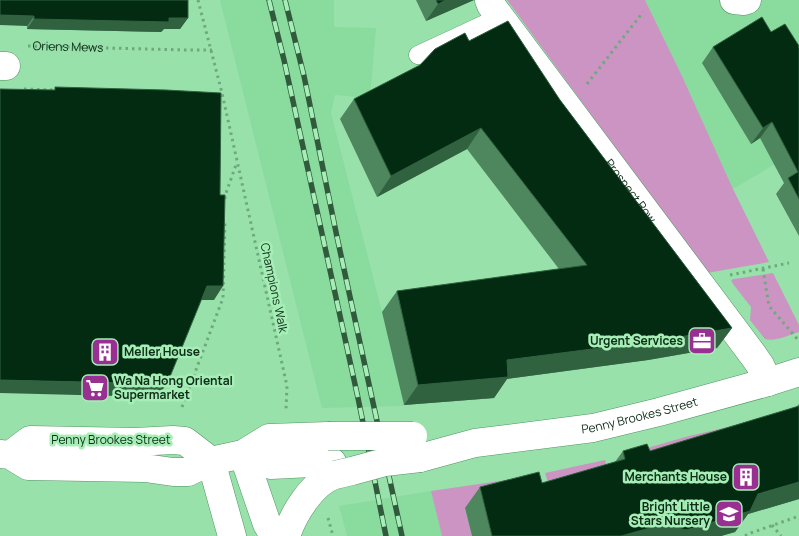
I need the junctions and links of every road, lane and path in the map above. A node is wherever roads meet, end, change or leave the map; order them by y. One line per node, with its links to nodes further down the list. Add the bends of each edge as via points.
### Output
1 (198, 0): 6 (path, Champions Walk)
2 (734, 0): 3 (street)
3 (747, 0)
4 (494, 9): 7 (lane); 12 (street, Prospect Row)
5 (643, 12): 12 (path)
6 (212, 50): 8 (path, Oriens Mews); 11 (path, Champions Walk)
7 (418, 55)
8 (11, 67): 9 (path, Oriens Mews)
9 (58, 90)
10 (213, 93): 11 (path)
11 (222, 93): 13 (path, Champions Walk)
12 (568, 109): 18 (street, Prospect Row)
13 (238, 162): 14 (path, via 225,196); 23 (path, Champions Walk, via 287,386)
14 (225, 205)
15 (225, 214): 22 (path, via 223,298)
16 (789, 263): 17 (path)
17 (763, 269): 18 (path); 19 (path, via 769,306)
18 (698, 282): 21 (street, Prospect Row, via 760,365)
19 (799, 340)
20 (799, 372): 21 (street, Penny Brookes Street)
21 (768, 382): 24 (street, Penny Brookes Street, via 593,428)
22 (182, 407)
23 (286, 410)
24 (417, 447): 27 (street, Penny Brookes Street, bridge); 27 (street, Penny Brookes Street, bridge, via 385,462 352,471)
25 (5, 454): 28 (street, Penny Brookes Street, via 28,466 145,468 173,472 188,472)
26 (243, 454): 27 (street, Penny Brookes Street, via 269,438); 28 (street, Penny Brookes Street); 33 (street)
27 (332, 458): 34 (street, via 328,477 316,486 297,510)
28 (210, 461): 32 (street)
29 (799, 516): 31 (path)
30 (327, 517): 35 (path)
31 (772, 525): 36 (path); 37 (path)
32 (232, 536)
33 (274, 536)
34 (286, 536)
35 (333, 536)
36 (744, 536)
37 (781, 536)

